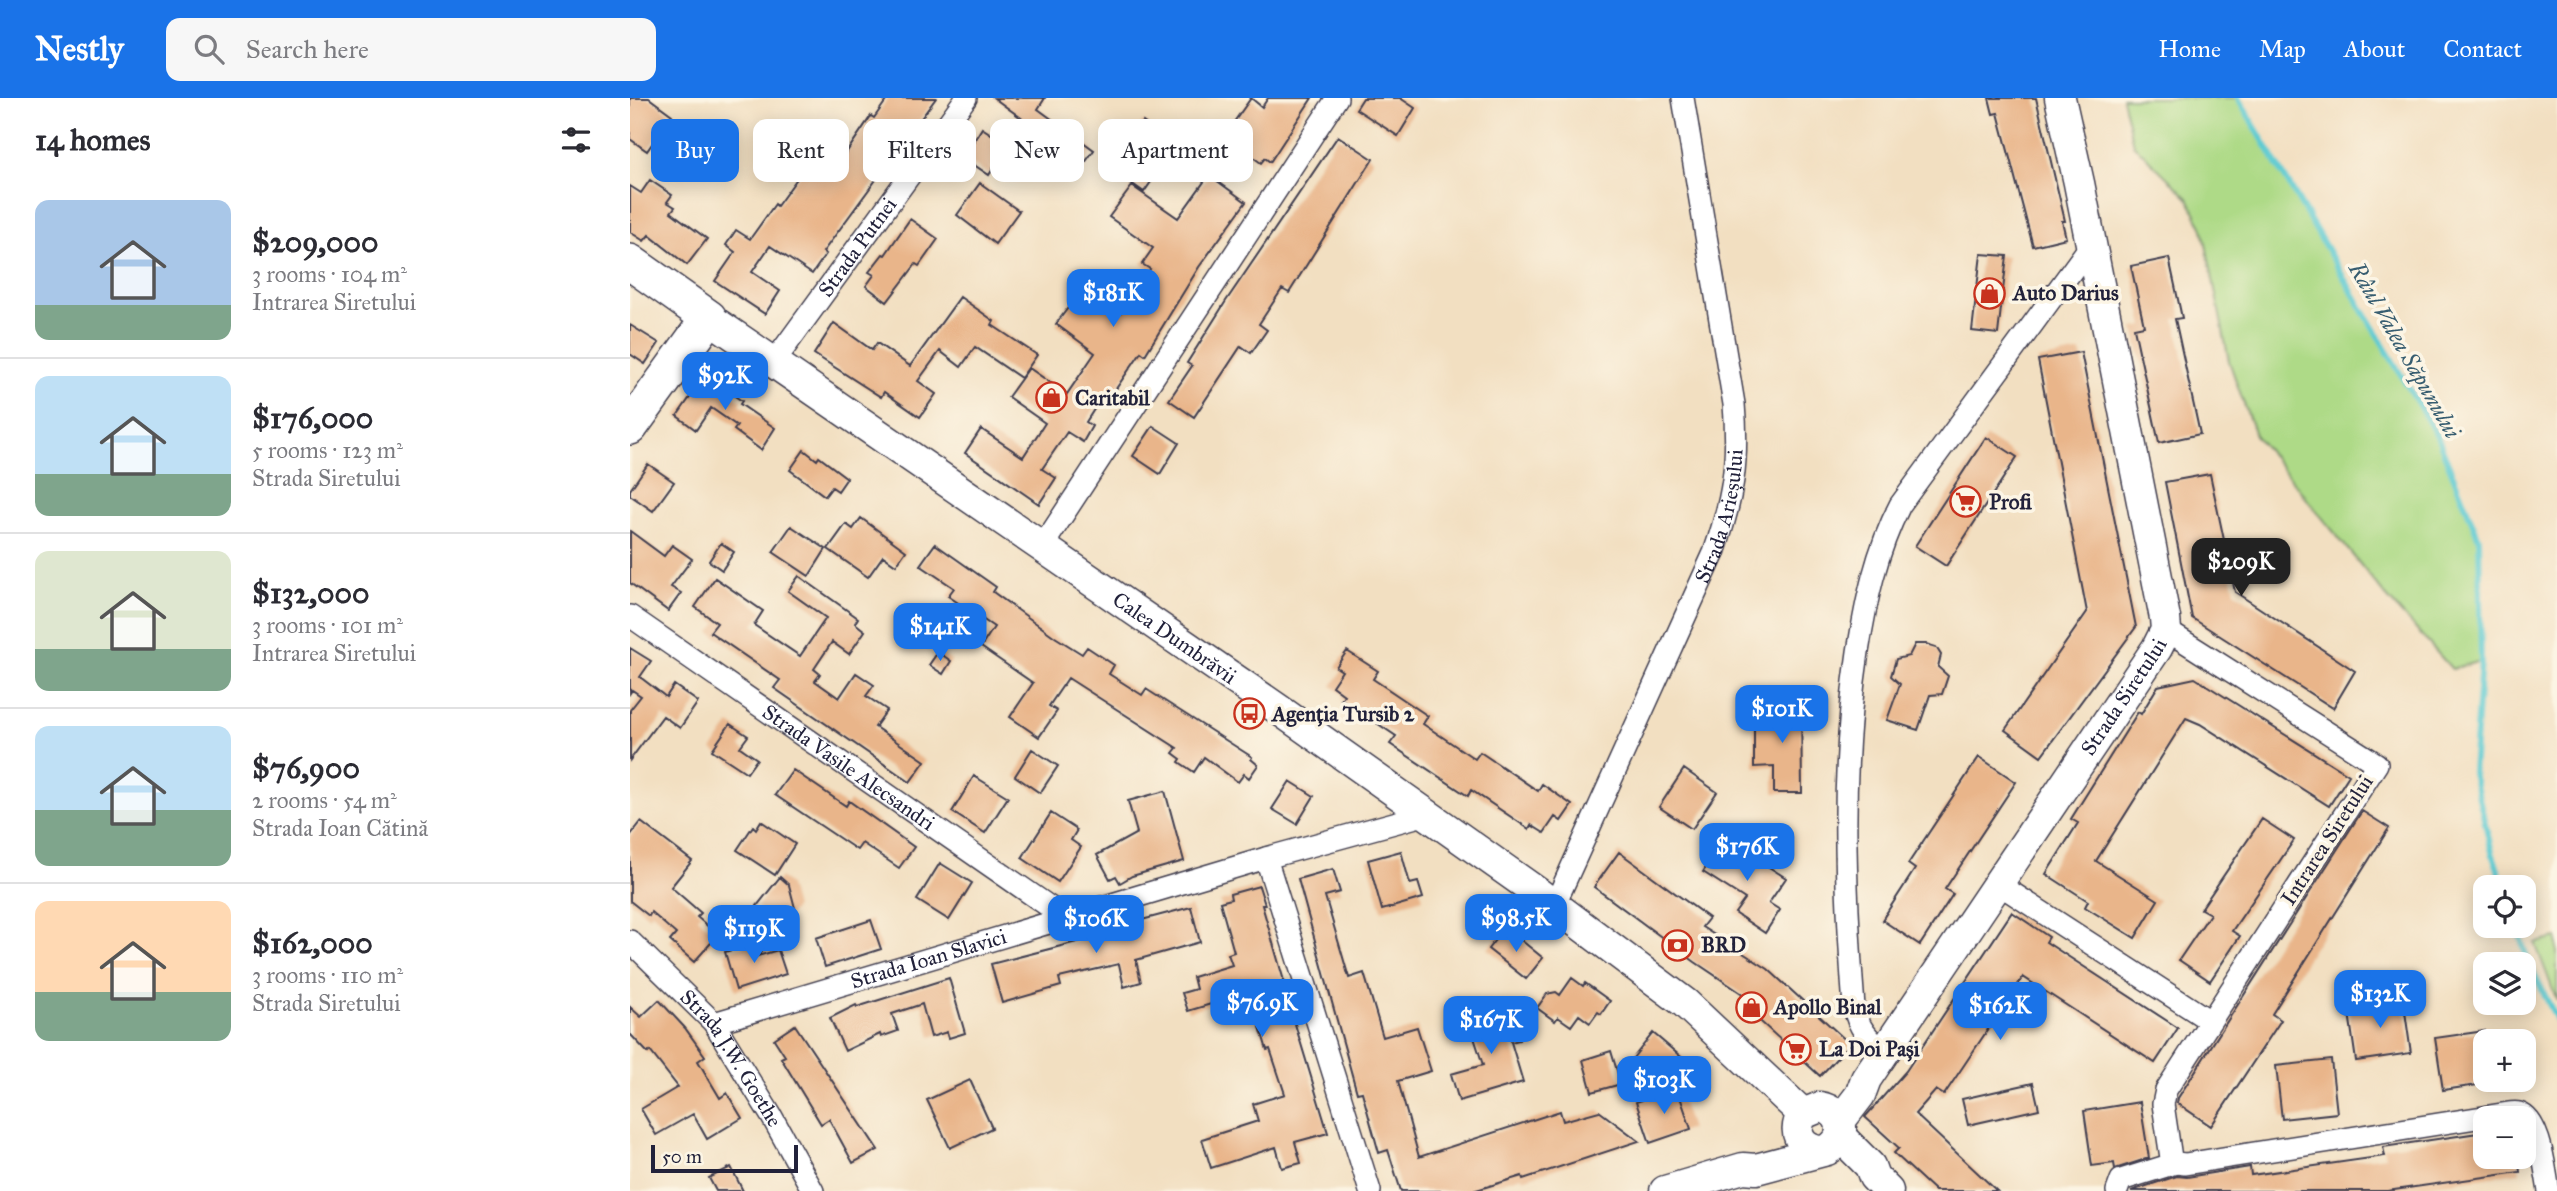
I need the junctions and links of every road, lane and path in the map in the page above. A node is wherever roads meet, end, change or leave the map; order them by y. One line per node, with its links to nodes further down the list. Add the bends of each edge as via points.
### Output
1 (966, 98): 8 (street, Strada Putnei)
2 (1337, 98): 10 (street)
3 (1683, 98): 16 (street, Strada Arieșului, via 1734,404 1735,477 1714,553)
4 (2060, 98): 5 (main road, Strada Siretului)
5 (2090, 246): 12 (main road, Strada Siretului); 21 (street, via 1899,505 1876,565 1850,722 1845,842 1854,1007 1858,1025)
6 (630, 262): 7 (main road, Calea Dumbrăvii)
7 (709, 317): 8 (main road, Calea Dumbrăvii); 9 (main road)
8 (774, 362): 10 (main road, Calea Dumbrăvii)
9 (630, 427)
10 (1042, 547): 13 (main road, Calea Dumbrăvii)
11 (630, 616): 17 (street, Strada Vasile Alecsandri)
12 (2166, 630): 15 (main road, Strada Siretului); 19 (street, Intrarea Siretului, via 2377,764)
13 (1427, 814): 14 (street, Strada Ioan Slavici); 16 (main road, Calea Dumbrăvii)
14 (1266, 859): 17 (street, Strada Ioan Slavici); 26 (street)
15 (1997, 883): 19 (street); 21 (main road, Strada Siretului)
16 (1554, 906): 22 (main road, Calea Dumbrăvii, via 1685,1003)
17 (1067, 919): 20 (street, Strada Ioan Slavici)
18 (630, 942): 20 (street, Strada J.W. Goethe)
19 (2210, 1021): 23 (street, Intrarea Siretului, via 2163,1097 2169,1152)
20 (714, 1023): 25 (street, Strada J.W. Goethe)
21 (1884, 1052): 22 (main road, Strada Siretului, via 1860,1095)
22 (1822, 1130): 24 (main road, Calea Dumbrăvii, via 1870,1166); 27 (main road, via 1756,1168)
23 (2176, 1163): 28 (street, via 2121,1180); 29 (street, via 2508,1112 2520,1113 2536,1130)
24 (1881, 1184)
25 (813, 1191)
26 (1370, 1191)
27 (1665, 1191)
28 (2117, 1191)
29 (2549, 1191)

